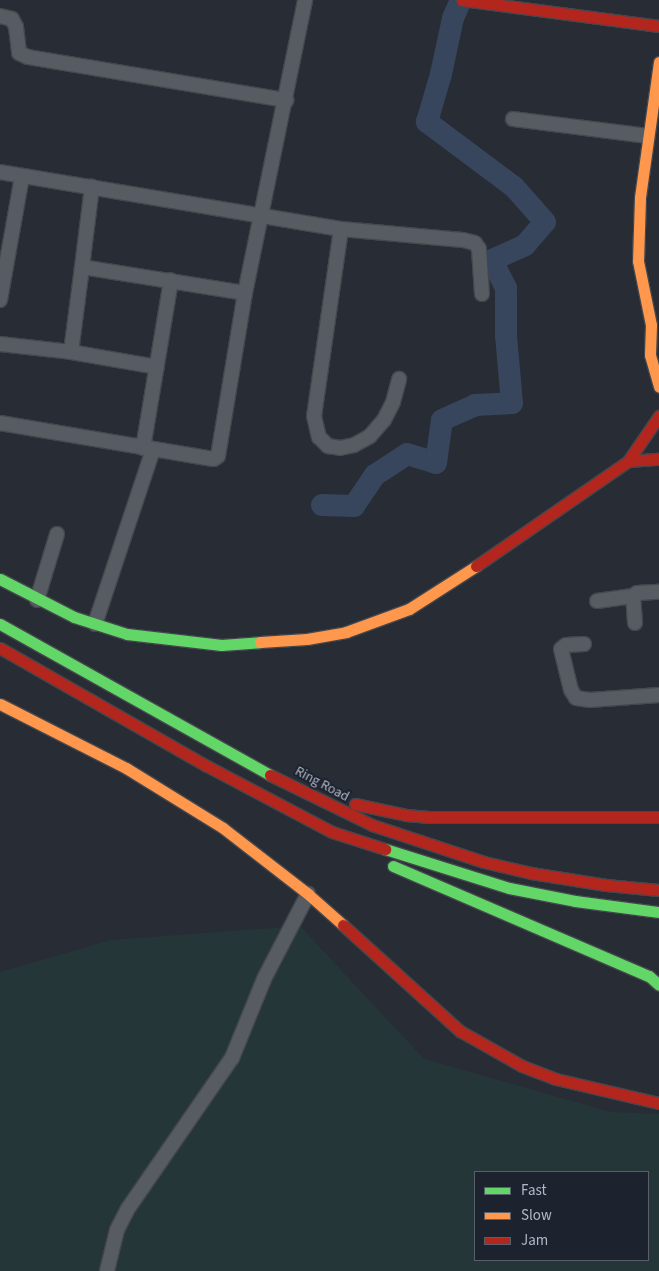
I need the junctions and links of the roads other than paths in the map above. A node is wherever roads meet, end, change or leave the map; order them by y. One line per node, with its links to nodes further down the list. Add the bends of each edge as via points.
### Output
1 (304, 0): 6 (street)
2 (462, 0): 4 (main road)
3 (0, 16): 6 (street, via 12,19 19,52 28,57)
4 (659, 26)
5 (659, 62): 8 (main road)
6 (286, 100): 12 (street)
7 (513, 120): 8 (street)
8 (647, 136): 20 (main road, via 640,198 638,261)
9 (0, 172): 10 (street)
10 (22, 176): 11 (street); 14 (street)
11 (92, 187): 12 (street); 15 (street)
12 (261, 216): 13 (street); 17 (street)
13 (340, 229): 18 (street, via 475,243 481,258); 25 (street, via 314,416 319,437 328,446 340,448 370,436 384,420)
14 (4, 249): 19 (street)
15 (82, 267): 16 (street); 23 (street)
16 (171, 280): 17 (street); 24 (street)
17 (245, 293): 29 (street, via 218,456 207,458)
18 (482, 294)
19 (0, 300)
20 (651, 325): 21 (main road); 26 (main road, via 650,355)
21 (659, 338)
22 (0, 344): 23 (street)
23 (71, 352): 24 (street)
24 (157, 367): 29 (street)
25 (399, 379)
26 (659, 387)
27 (659, 416): 31 (main road)
28 (1, 426): 29 (street)
29 (148, 449): 40 (street)
30 (659, 459): 31 (main road)
31 (628, 461): 40 (main road, via 446,587 409,609 346,632 307,639 221,645 127,634)
32 (57, 534): 36 (street)
33 (0, 579): 36 (main road)
34 (659, 592): 35 (street)
35 (633, 596): 37 (street); 38 (street)
36 (37, 600): 40 (main road)
37 (596, 602)
38 (635, 623)
39 (0, 624): 45 (main road, Ring Road, via 247,764)
40 (95, 624)
41 (584, 644): 43 (street, via 566,645 561,649 576,698 590,700)
42 (0, 648): 47 (main road)
43 (659, 695)
44 (0, 704): 49 (main road, via 126,768 256,852)
45 (293, 785): 46 (main road, via 375,809 429,817); 48 (main road, Ring Road, via 372,824 484,862 606,885)
46 (659, 817)
47 (332, 832): 50 (main road, via 509,888); 51 (main road, via 363,852 422,879)
48 (659, 890)
49 (308, 894): 53 (main road, via 460,1031 522,1066 556,1079); 54 (street, via 264,979 232,1058 127,1210 117,1230)
50 (659, 912)
51 (654, 975): 52 (main road)
52 (659, 985)
53 (659, 1103)
54 (107, 1271)

